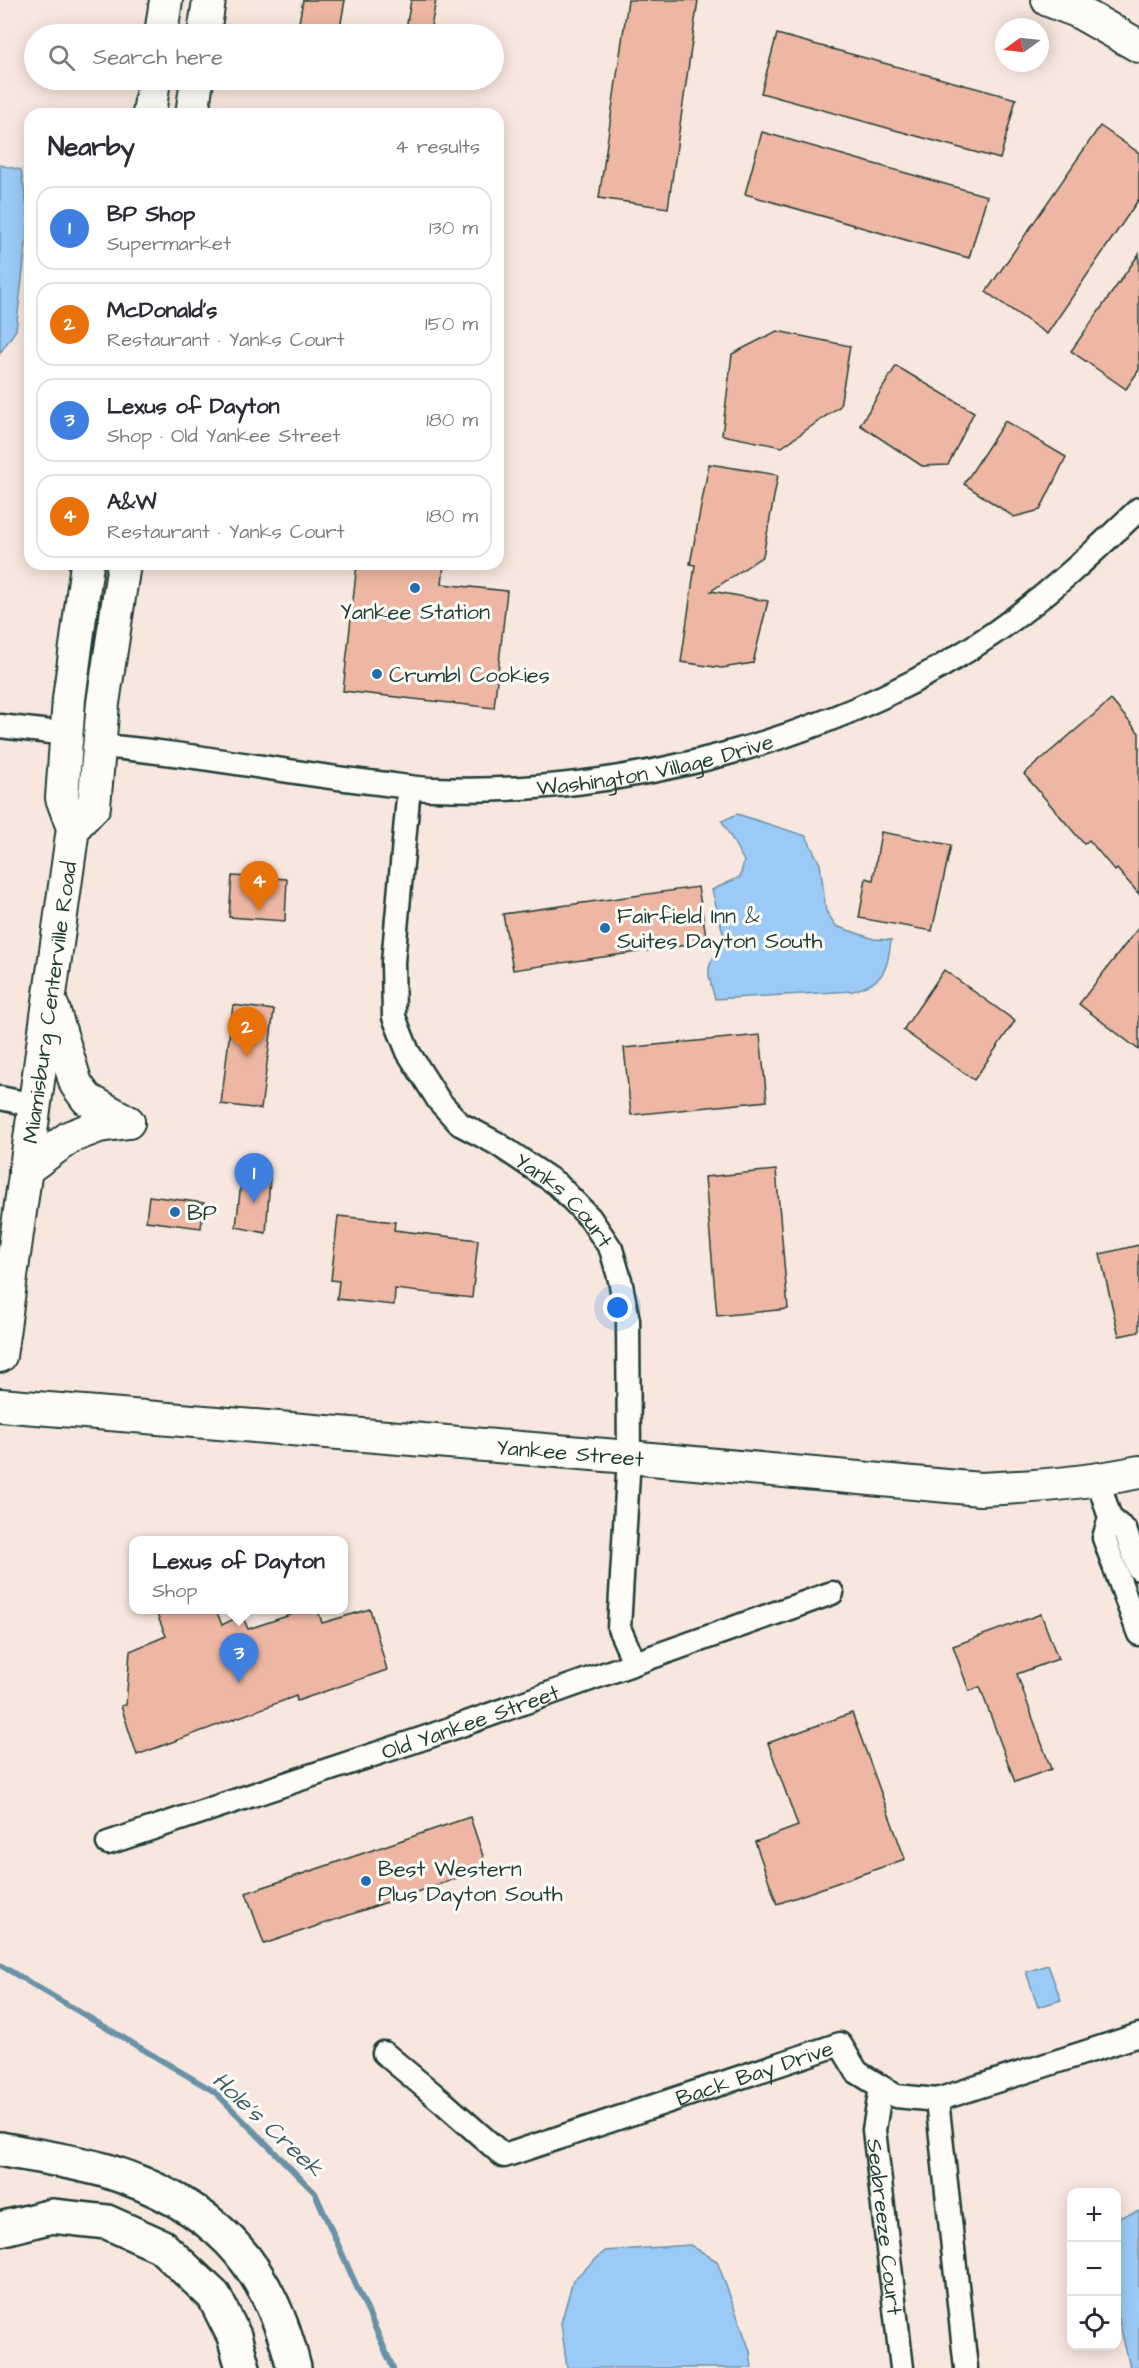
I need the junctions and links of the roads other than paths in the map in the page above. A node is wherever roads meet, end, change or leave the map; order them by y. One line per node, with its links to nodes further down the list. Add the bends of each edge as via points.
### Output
1 (166, 0): 4 (main road)
2 (209, 0): 5 (main road)
3 (1048, 0): 6 (main road, via 1077,11)
4 (162, 24)
5 (205, 24)
6 (1139, 46)
7 (153, 90): 9 (main road)
8 (196, 90): 10 (main road)
9 (150, 108)
10 (193, 108)
11 (1139, 509): 18 (street, Washington Village Drive, via 1074,571 993,634 933,670 825,720 702,760 638,774 510,788)
12 (86, 570): 14 (main road, Miamisburg Centerville Road)
13 (123, 570): 17 (main road, Miamisburg Centerville Road)
14 (74, 666): 16 (main road, Miamisburg Centerville Road); 17 (main road, via 87,691 90,741)
15 (0, 726): 16 (street)
16 (67, 734): 19 (main road, Miamisburg Centerville Road, via 62,798)
17 (100, 747): 18 (street, Washington Village Drive); 19 (main road, Miamisburg Centerville Road, via 94,806)
18 (409, 787): 26 (street, Yanks Court, via 393,962 394,1017 421,1075 460,1124 557,1184 591,1218 611,1249 628,1320)
19 (77, 824): 20 (main road, Miamisburg Centerville Road)
20 (48, 998): 22 (main road, Miamisburg Centerville Road); 23 (main road, via 76,1084 87,1099 128,1122 99,1126 70,1137)
21 (0, 1098): 22 (street)
22 (34, 1105): 23 (main road, Miamisburg Centerville Road)
23 (25, 1170): 24 (main road, Miamisburg Centerville Road)
24 (0, 1356)
25 (0, 1405): 26 (main road, Yankee Street)
26 (629, 1456): 28 (main road, Yankee Street, via 980,1489); 33 (street, Yanks Court, via 620,1628)
27 (1139, 1472): 28 (main road, Yankee Street)
28 (1098, 1480): 29 (street)
29 (1110, 1518): 30 (street, via 1125,1530); 32 (street, via 1104,1538)
30 (1139, 1569)
31 (832, 1593): 33 (street, Old Yankee Street)
32 (1139, 1634)
33 (634, 1662): 34 (street, Old Yankee Street, via 430,1736)
34 (108, 1843)
35 (1139, 2035): 38 (street, Back Bay Drive)
36 (384, 2053): 37 (street, Back Bay Drive, via 504,2156 840,2044 857,2072)
37 (880, 2087): 38 (street, Back Bay Drive, via 896,2096); 43 (street, Seabreeze Court, via 874,2130)
38 (936, 2100): 44 (street)
39 (0, 2149): 42 (highway, via 105,2171 172,2196 205,2217 245,2257 260,2281 277,2314)
40 (0, 2229): 41 (highway, via 52,2216 96,2220 161,2246 214,2296 234,2336)
41 (243, 2368)
42 (294, 2368)
43 (902, 2368)
44 (966, 2368)

